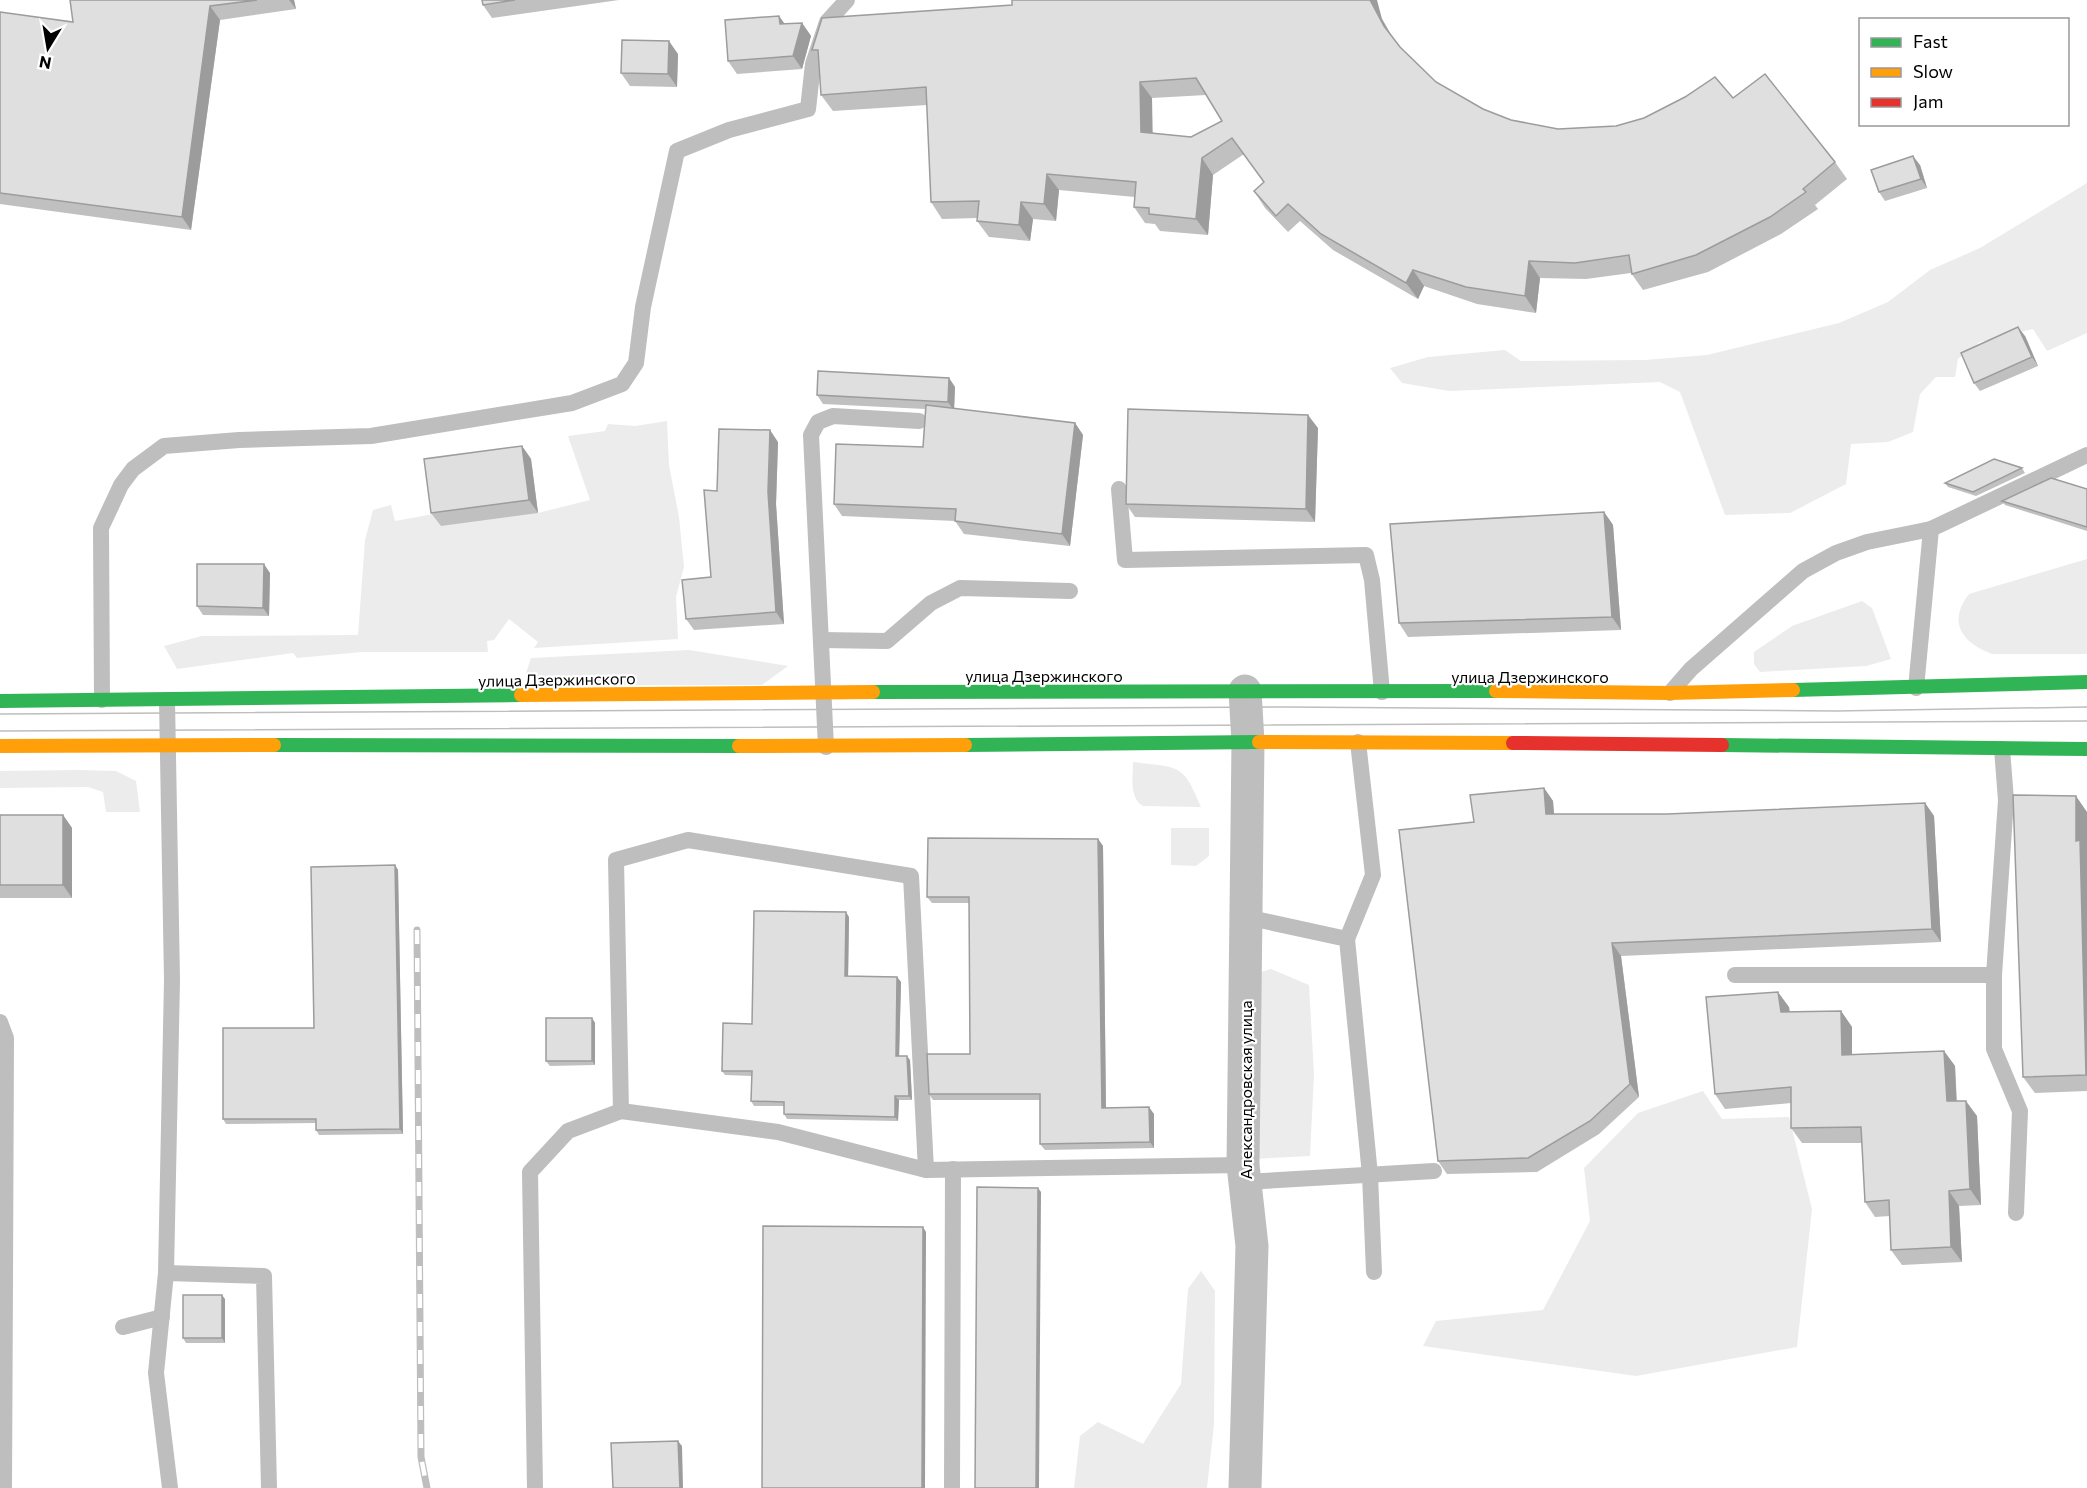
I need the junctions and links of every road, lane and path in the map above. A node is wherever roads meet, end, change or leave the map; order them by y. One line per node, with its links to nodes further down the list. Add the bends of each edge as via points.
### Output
1 (847, 0): 15 (lane, via 827,22 813,64 808,109 729,130 677,150 645,297 636,363 622,384 572,403 371,436 164,446 133,469 101,528)
2 (919, 421): 7 (lane, via 833,416 824,417 814,428 810,454)
3 (2087, 454): 5 (lane)
4 (1119, 489): 12 (lane, via 1125,560 1366,555 1372,580)
5 (1931, 529): 9 (lane); 13 (lane, via 1867,542 1803,571 1691,669)
6 (1070, 591): 7 (lane, via 960,588 924,608 887,641)
7 (821, 640): 11 (lane)
8 (2087, 682): 9 (main road, улица Дзержинского)
9 (1916, 688): 13 (main road, улица Дзержинского)
10 (1245, 691): 11 (main road, улица Дзержинского); 12 (main road, улица Дзержинского); 17 (street, Александровская улица)
11 (824, 692): 16 (main road, улица Дзержинского); 21 (lane)
12 (1382, 692): 13 (main road, улица Дзержинского)
13 (1670, 693)
14 (0, 700): 15 (main road, улица Дзержинского)
15 (102, 700): 16 (main road, улица Дзержинского)
16 (167, 700): 19 (lane)
17 (1248, 742): 18 (main road); 21 (main road); 24 (street, Александровская улица)
18 (1358, 742): 23 (main road); 25 (lane, via 1373,875)
19 (168, 745): 20 (main road); 21 (main road); 37 (lane, via 172,980)
20 (0, 746)
21 (826, 747)
22 (2087, 748): 23 (main road)
23 (2002, 749): 27 (lane, via 2006,800)
24 (1246, 917): 25 (lane); 33 (street, Александровская улица)
25 (1347, 939): 34 (lane)
26 (1735, 975): 27 (lane)
27 (1994, 975): 35 (lane, via 1994,1049 2020,1111)
28 (0, 1023): 38 (lane, via 6,1038)
29 (621, 1111): 31 (lane, via 778,1132); 31 (lane, via 616,860 688,840 911,876); 44 (lane, via 568,1131 530,1172)
30 (953, 1169): 31 (lane); 33 (lane); 45 (lane)
31 (926, 1170)
32 (1434, 1171): 34 (lane)
33 (1244, 1173): 34 (lane); 46 (street, Александровская улица, via 1252,1246)
34 (1370, 1175): 36 (lane)
35 (2016, 1213)
36 (1374, 1272)
37 (166, 1273): 39 (lane); 43 (lane, via 264,1276)
38 (3, 1282): 41 (lane)
39 (162, 1317): 40 (lane); 42 (lane, via 156,1373)
40 (123, 1327)
41 (4, 1488)
42 (170, 1488)
43 (269, 1488)
44 (535, 1488)
45 (952, 1488)
46 (1245, 1488)

